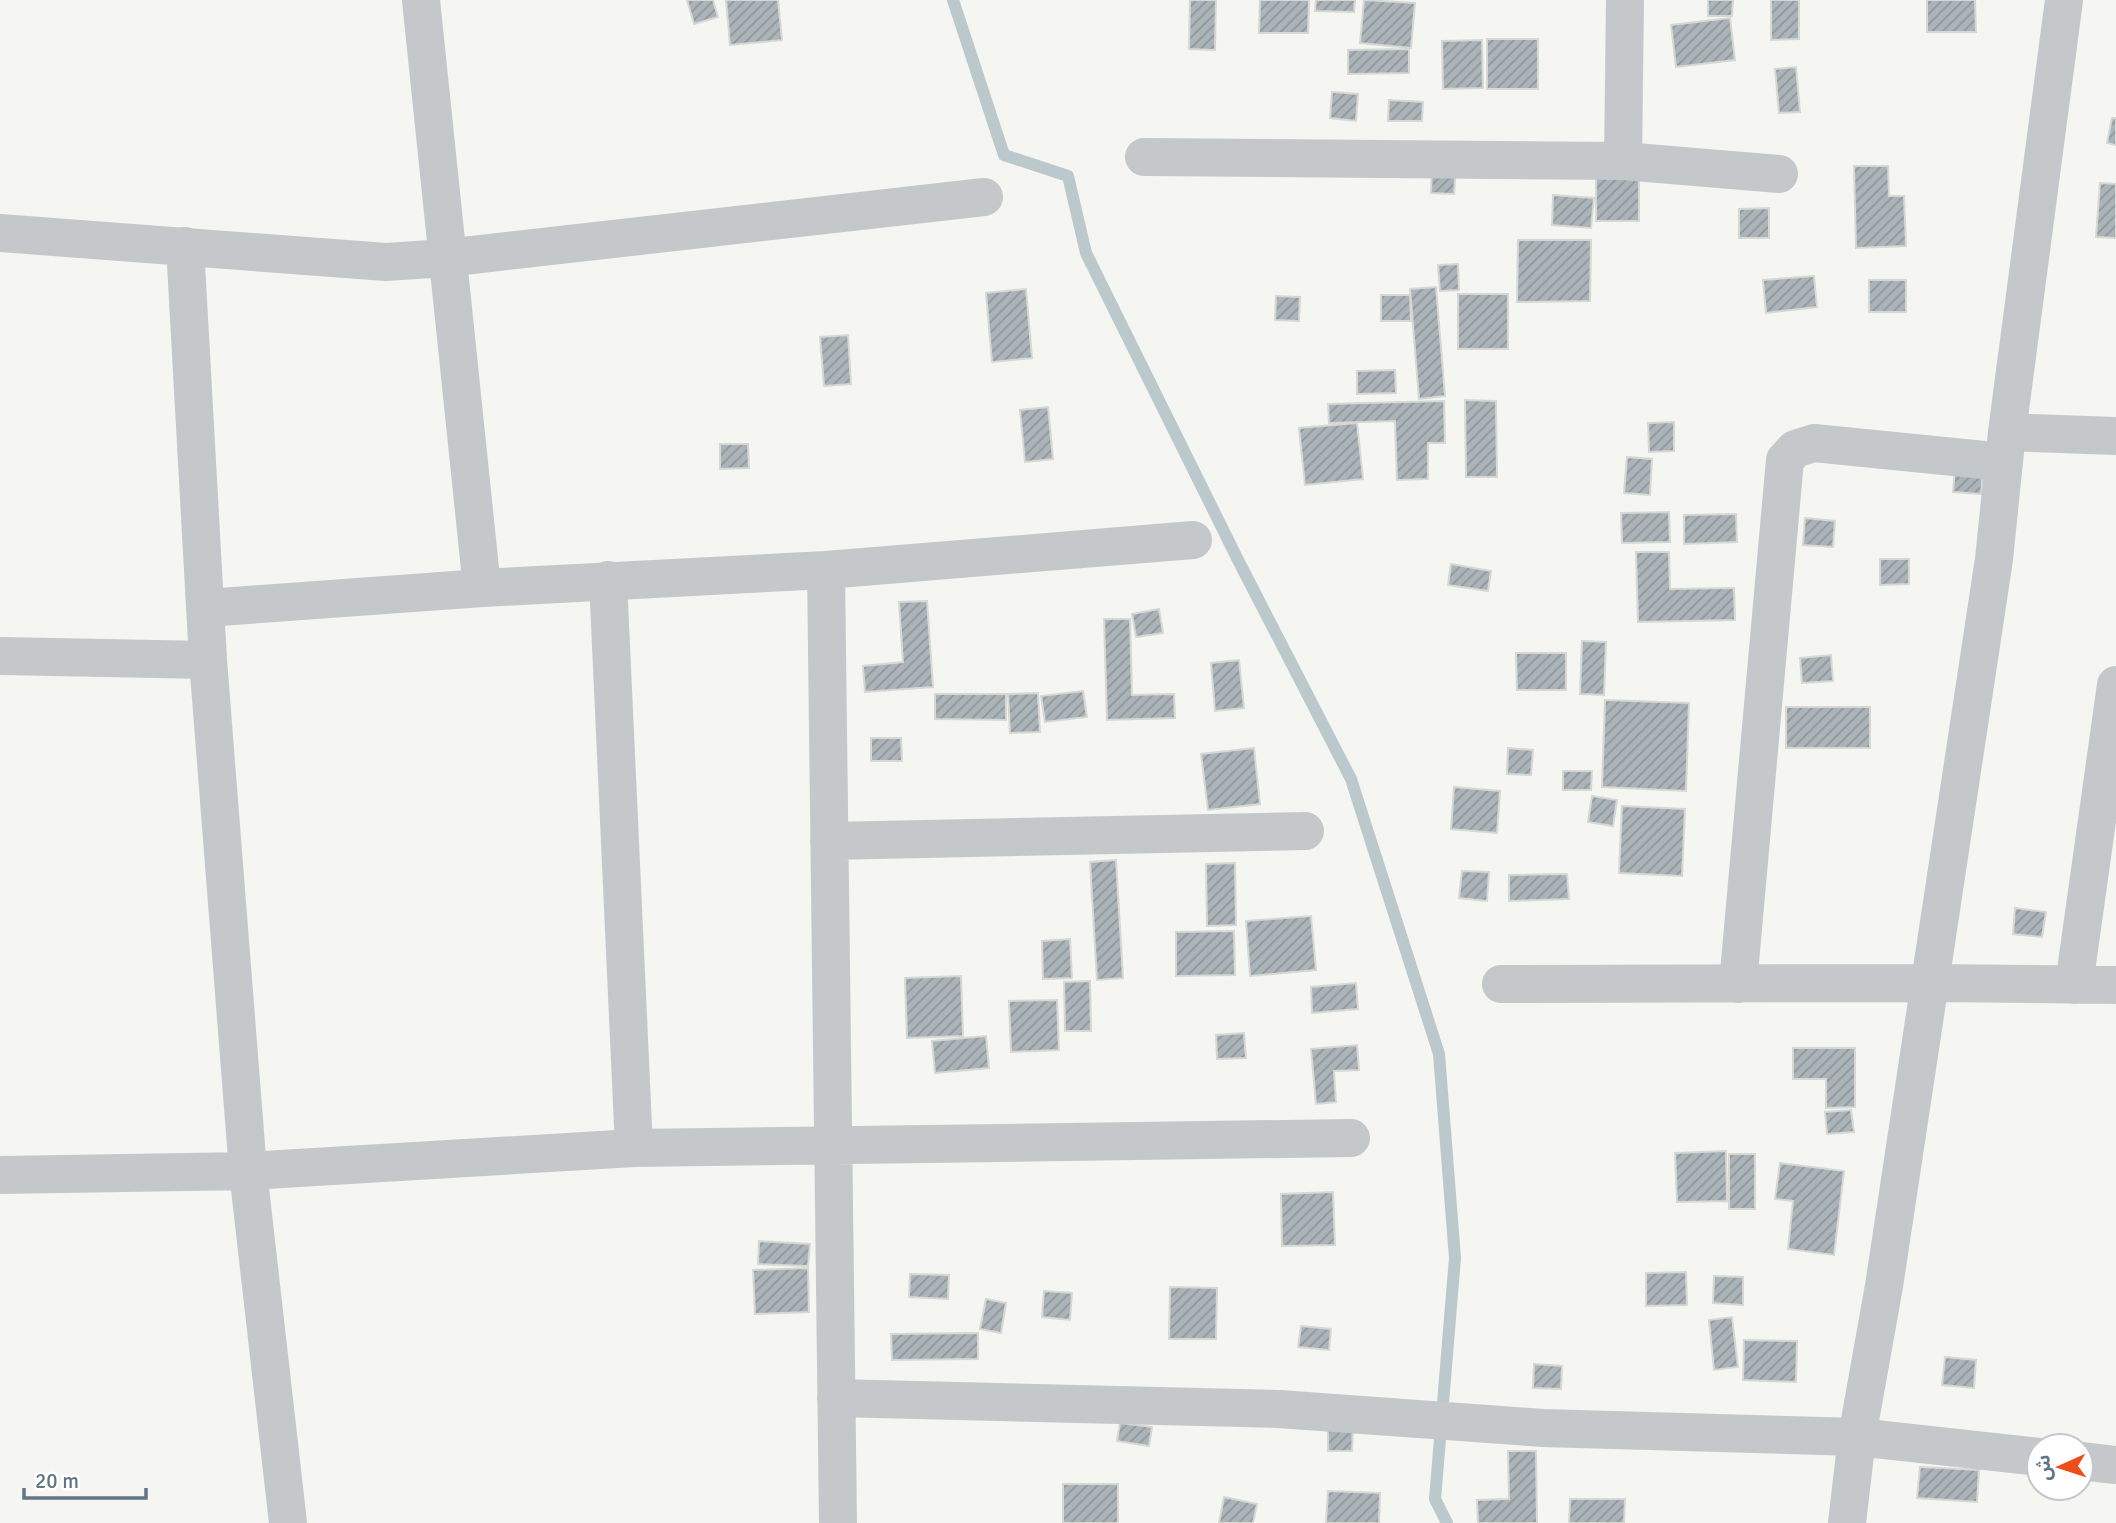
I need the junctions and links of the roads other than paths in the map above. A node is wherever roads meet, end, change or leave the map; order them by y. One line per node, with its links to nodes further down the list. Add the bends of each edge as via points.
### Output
1 (421, 0): 10 (street)
2 (1625, 0): 5 (street)
3 (2064, 0): 12 (street)
4 (1144, 157): 5 (street)
5 (1623, 161): 6 (street)
6 (1779, 174)
7 (984, 197): 10 (street)
8 (0, 233): 9 (street)
9 (185, 246): 10 (street, via 386,262); 17 (street)
10 (446, 258): 16 (street)
11 (2116, 436): 12 (street)
12 (2005, 447): 23 (street, via 1994,559); 25 (street, via 1814,443 1795,449 1785,460)
13 (1193, 540): 14 (street)
14 (826, 570): 15 (street); 22 (street)
15 (608, 580): 16 (street); 30 (street)
16 (482, 588): 17 (street)
17 (206, 608): 19 (street)
18 (0, 656): 19 (street)
19 (208, 660): 31 (street)
20 (2116, 685): 26 (street)
21 (1305, 831): 22 (street)
22 (829, 841): 29 (street)
23 (1931, 983): 25 (street); 26 (street); 34 (street)
24 (1501, 984): 25 (street)
25 (1738, 984)
26 (2074, 985): 27 (street)
27 (2116, 985)
28 (1351, 1138): 29 (street)
29 (832, 1144): 30 (street); 33 (street)
30 (634, 1147): 31 (street)
31 (248, 1171): 32 (street); 38 (street)
32 (0, 1175)
33 (836, 1398): 34 (street, via 1279,1409 1543,1428); 39 (street)
34 (1857, 1437): 35 (street); 40 (street)
35 (2025, 1455)
36 (2095, 1463): 37 (street)
37 (2116, 1465)
38 (288, 1523)
39 (838, 1523)
40 (1847, 1523)

